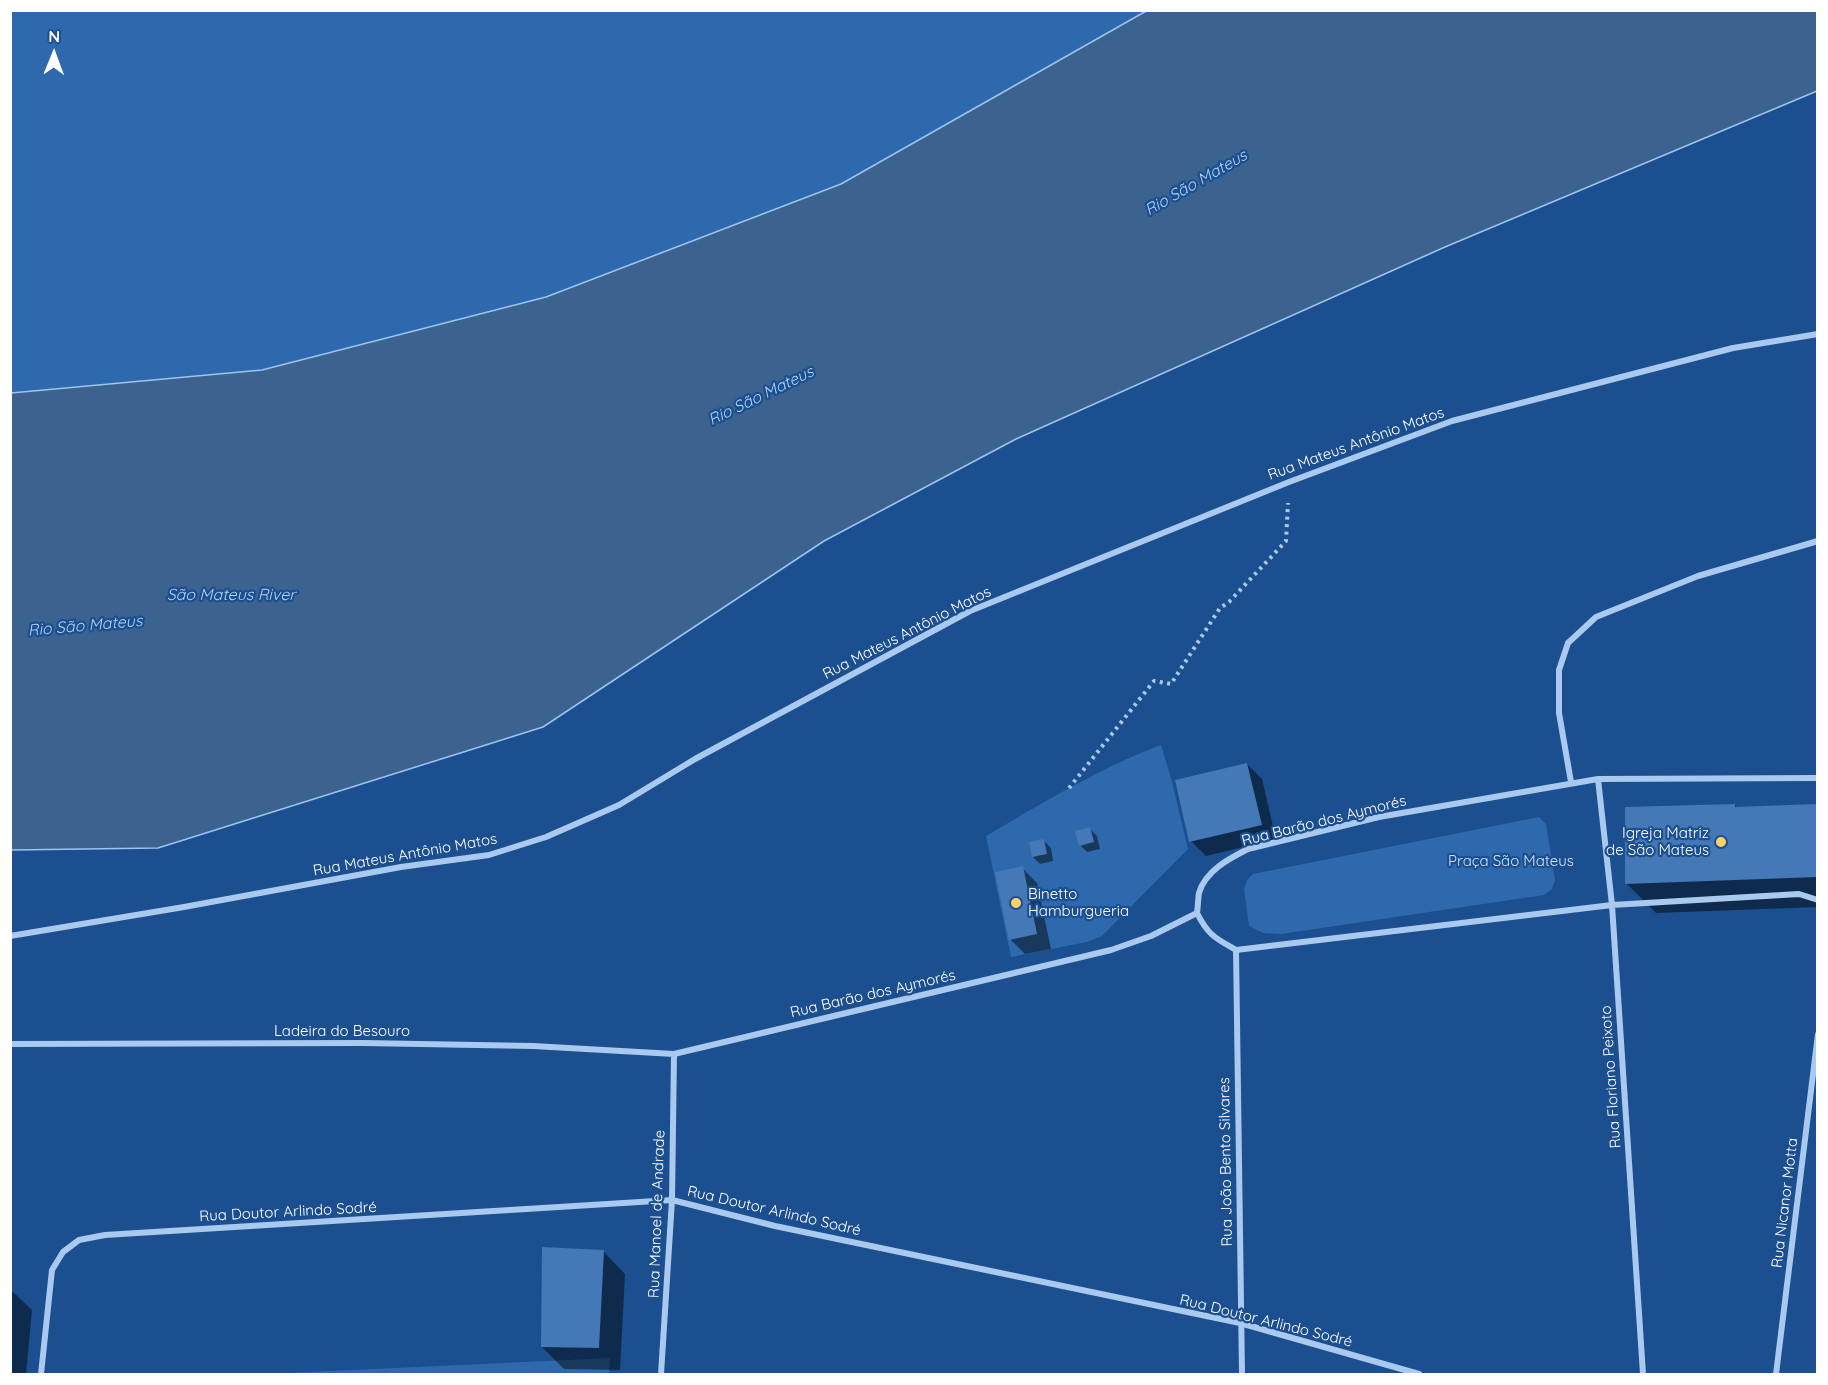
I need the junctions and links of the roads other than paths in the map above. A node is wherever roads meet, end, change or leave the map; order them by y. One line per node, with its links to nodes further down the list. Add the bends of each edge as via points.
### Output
1 (1818, 334): 9 (street, Rua Mateus Antônio Matos, via 1733,348 1452,421 1289,482 970,611 695,759 619,805 546,837 489,855 400,867)
2 (1818, 541): 5 (street, via 1698,576 1596,617 1568,643 1559,670 1559,713)
3 (1818, 778): 4 (street, Rua Barão dos Aymorés)
4 (1598, 779): 5 (street, Rua Barão dos Aymorés); 7 (street, Rua Floriano Peixoto)
5 (1571, 782): 8 (street, Rua Barão dos Aymorés, via 1380,817 1248,849 1229,859 1207,879 1199,892)
6 (1818, 900): 7 (street, via 1799,894)
7 (1612, 905): 10 (street); 20 (street, Rua Floriano Peixoto)
8 (1197, 913): 10 (street, via 1204,928); 13 (street, Rua Barão dos Aymorés, via 1111,950)
9 (10, 936)
10 (1236, 950): 15 (street, Rua João Bento Silvares)
11 (1817, 1037): 21 (street, Rua Nicanor Motta)
12 (10, 1044): 13 (street, Ladeira do Besouro, via 363,1042)
13 (674, 1054): 14 (street, Rua Manoel de Andrade)
14 (672, 1200): 15 (street, Rua Doutor Arlindo Sodré, via 775,1226); 16 (street, Rua Doutor Arlindo Sodré, via 79,1239 63,1252 52,1270); 17 (street, Rua Manoel de Andrade)
15 (1240, 1323): 18 (street, Rua João Bento Silvares); 19 (street, Rua Doutor Arlindo Sodré)
16 (41, 1374)
17 (661, 1374)
18 (1242, 1374)
19 (1419, 1374)
20 (1643, 1374)
21 (1776, 1374)

